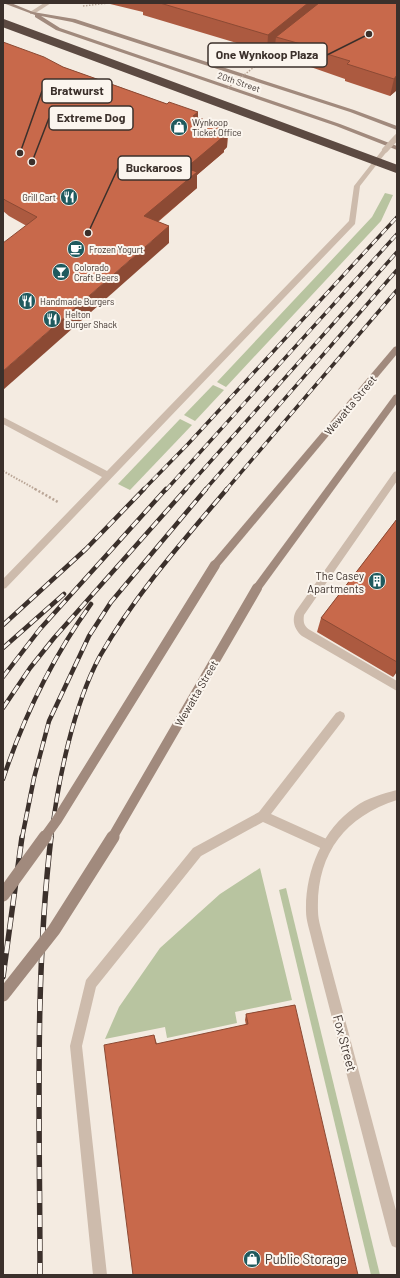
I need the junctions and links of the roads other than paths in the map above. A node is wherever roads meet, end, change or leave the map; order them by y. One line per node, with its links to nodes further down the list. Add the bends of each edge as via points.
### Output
1 (6, 3): 3 (street, 20th Street)
2 (48, 3): 3 (street)
3 (32, 13): 7 (street, 20th Street, via 73,20); 9 (street, 20th Street, via 58,30)
4 (3, 23): 10 (highway, bridge)
5 (291, 38): 6 (street)
6 (259, 63)
7 (397, 128)
8 (397, 137): 15 (street, bridge, via 357,186 352,222)
9 (397, 148)
10 (397, 169)
11 (397, 349): 22 (street, Wewatta Street, bridge, via 215,565 57,820)
12 (397, 397): 23 (street, Wewatta Street, bridge, via 257,588 104,853 54,930)
13 (3, 420): 15 (street)
14 (397, 474): 17 (street, via 298,619 301,630)
15 (108, 476): 16 (street)
16 (3, 585)
17 (397, 686)
18 (340, 716): 20 (street)
19 (397, 795): 21 (street, Fox Street, via 374,802 356,813 340,826)
20 (264, 816): 21 (street); 25 (street, via 197,852 90,984 76,1046)
21 (327, 845): 24 (street, Fox Street, via 318,863 313,884 312,912)
22 (3, 895)
23 (3, 996)
24 (397, 1241)
25 (100, 1275)

